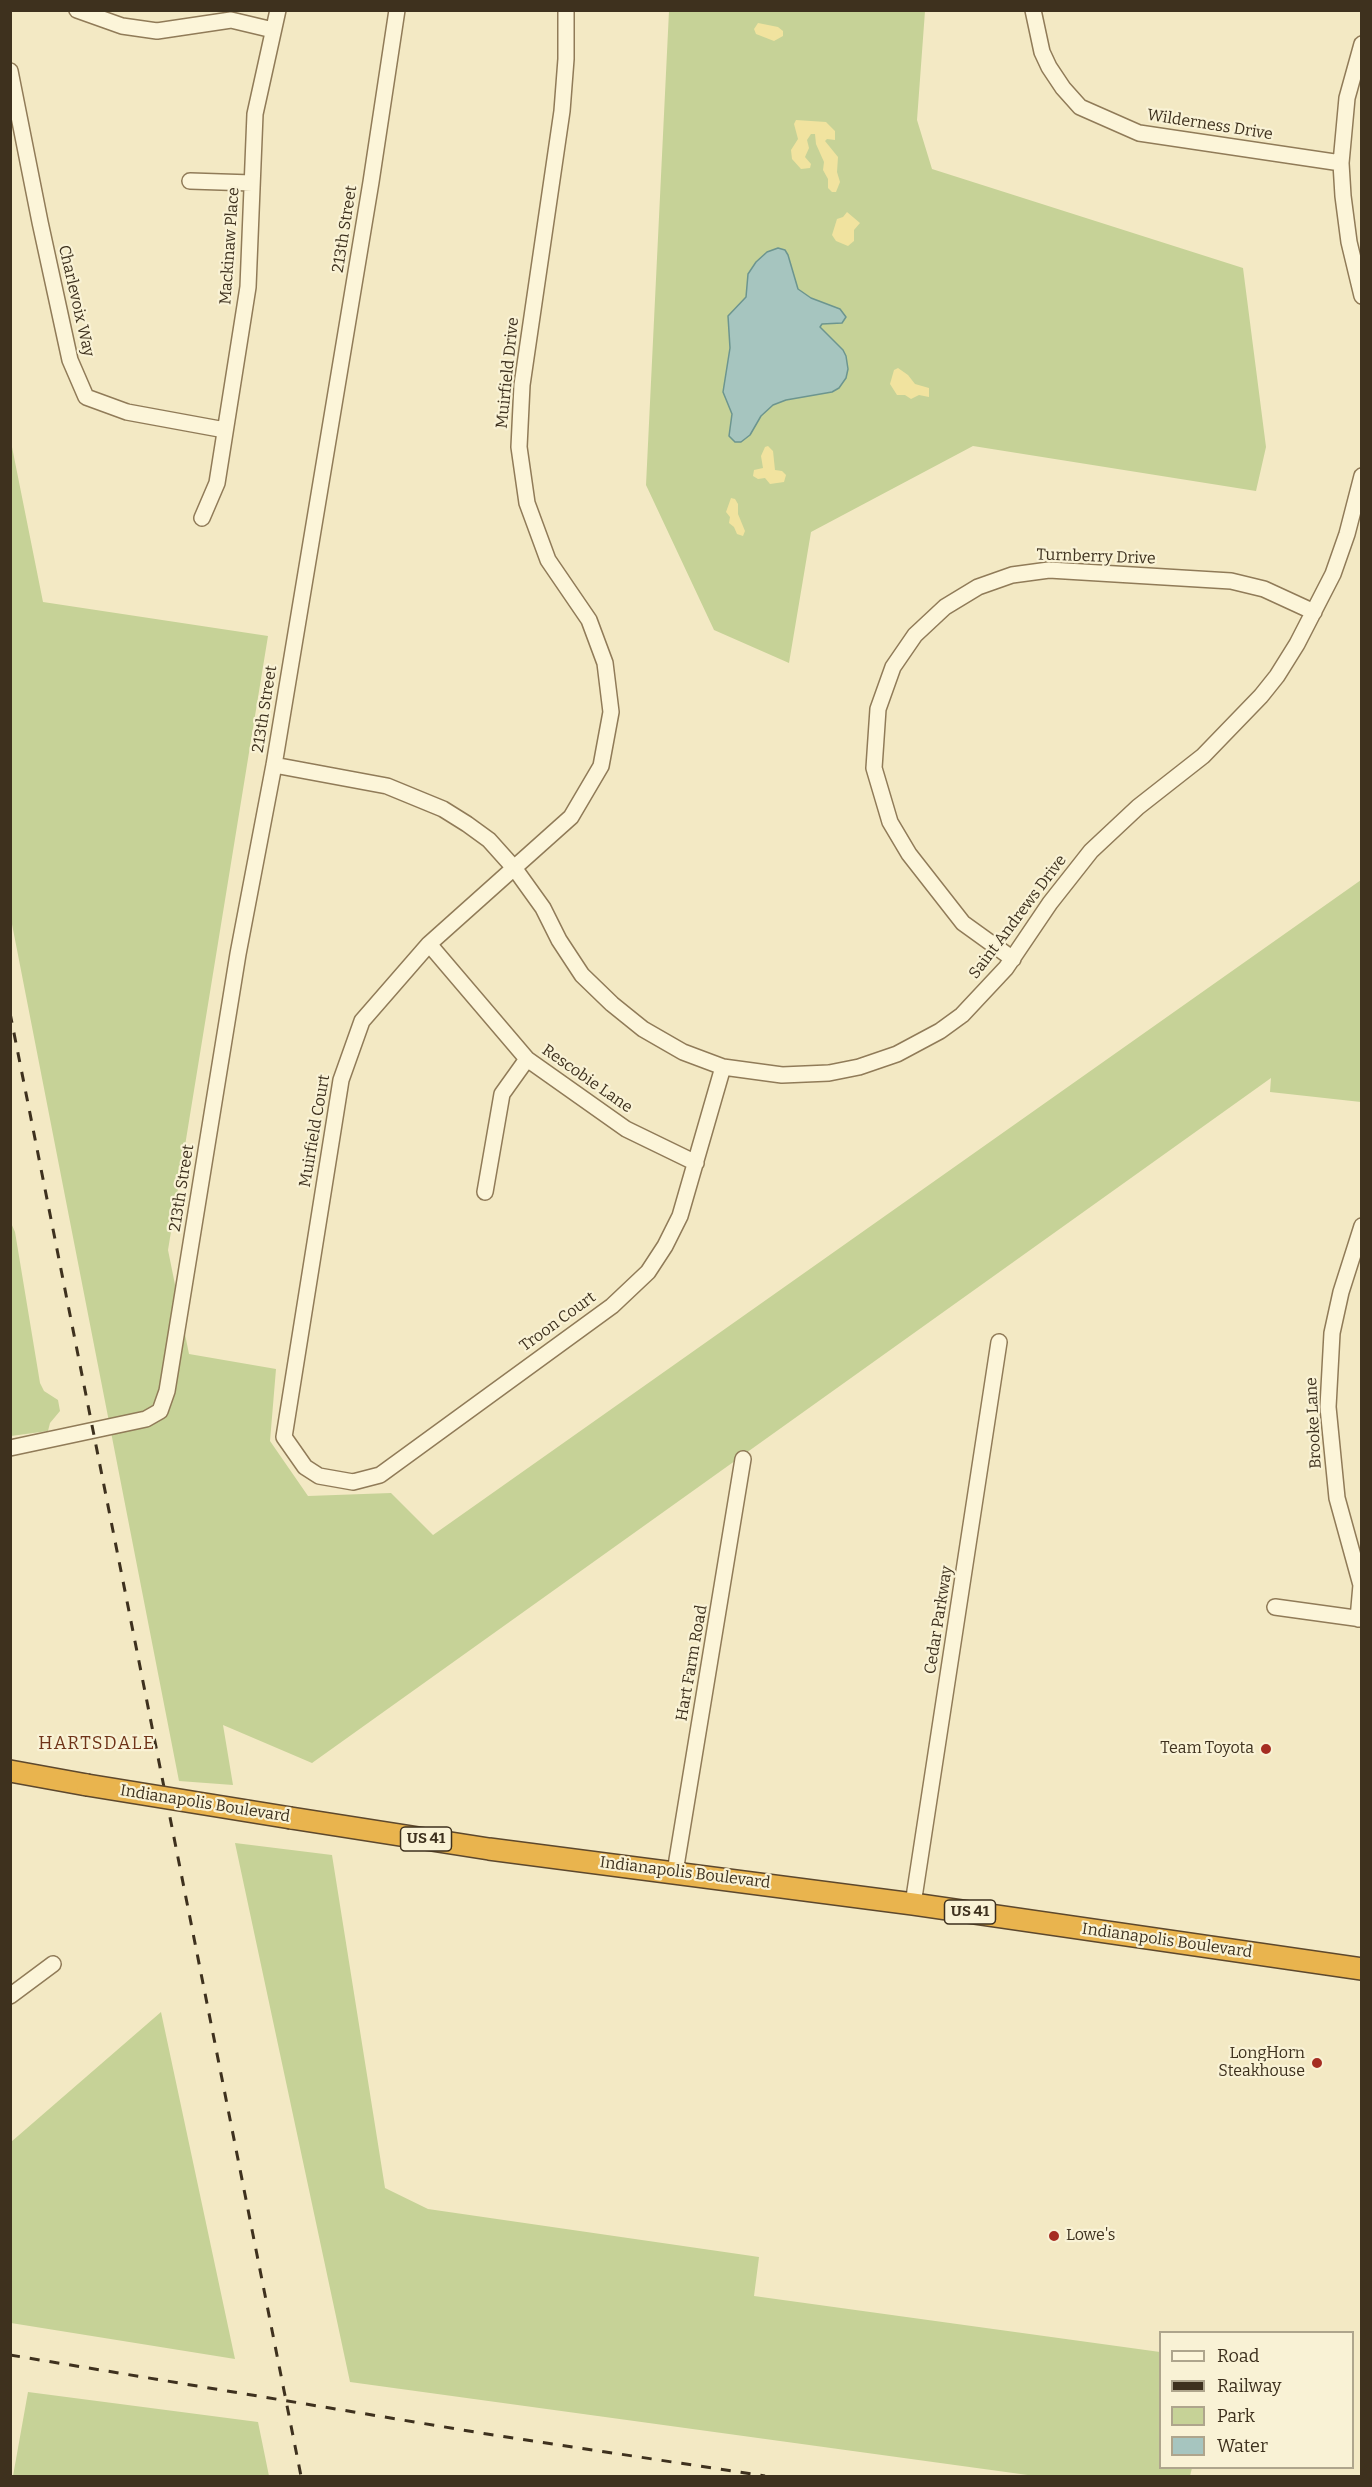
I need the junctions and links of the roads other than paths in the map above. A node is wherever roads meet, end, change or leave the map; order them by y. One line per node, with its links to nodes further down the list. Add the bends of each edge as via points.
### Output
1 (77, 10): 6 (street, via 122,26 158,31 231,20)
2 (278, 10): 6 (street, Mackinaw Place)
3 (397, 10): 17 (street, 213th Street)
4 (566, 10): 18 (street, Muirfield Drive, via 562,111 522,385 519,447 527,503 548,560 589,620 605,663 610,712 601,766 571,817)
5 (1033, 10): 9 (street, Wilderness Drive, via 1049,67 1080,107 1139,133)
6 (273, 30): 11 (street, Mackinaw Place, via 255,114)
7 (1362, 44): 9 (street, via 1347,98)
8 (10, 71): 13 (street, Charlevoix Way, via 70,360 86,397 127,412)
9 (1341, 163): 12 (street, via 1349,242)
10 (190, 181): 11 (street)
11 (252, 183): 13 (street, Mackinaw Place, via 248,287)
12 (1362, 296)
13 (225, 430): 15 (street, Mackinaw Place, via 217,483)
14 (1362, 476): 16 (street, Saint Andrews Drive, via 1333,574)
15 (202, 518)
16 (1314, 612): 20 (street, Saint Andrews Drive, via 1277,676 1250,709 1203,756 1138,807 1091,851); 20 (street, Turnberry Drive, via 1264,589 1231,581 1049,570 1012,575 978,588 945,607 915,635 893,666 878,709 874,768 890,822 909,854 963,923)
17 (274, 765): 18 (street, Saint Andrews Drive, via 351,777 416,796 489,840); 27 (street, 213th Street, via 238,954 167,1391 160,1411 134,1422)
18 (515, 869): 19 (street, Muirfield Court); 22 (street, Saint Andrews Drive, via 582,975 612,1004 653,1035)
19 (429, 944): 21 (street, Rescobie Lane); 28 (street, Muirfield Court, via 362,1021 341,1080 284,1437)
20 (1013, 959): 22 (street, Saint Andrews Drive, via 981,998 953,1022 887,1058 859,1067 805,1075)
21 (527, 1059): 23 (street, Rescobie Lane, via 626,1130); 24 (street, via 502,1094)
22 (723, 1067): 23 (street, Troon Court)
23 (696, 1163): 28 (street, Troon Court, via 680,1216 665,1246 648,1272 612,1305 380,1475 353,1482 319,1476)
24 (485, 1192)
25 (1362, 1226): 31 (street, Brooke Lane, via 1332,1333 1328,1407 1337,1498 1361,1585)
26 (999, 1342): 34 (street, Cedar Parkway)
27 (10, 1448)
28 (300, 1459)
29 (743, 1459): 33 (street, Hart Farm Road)
30 (1275, 1607): 31 (street)
31 (1360, 1619)
32 (10, 1771): 33 (highway, Indianapolis Boulevard / US 41, bridge, via 489,1849)
33 (675, 1872): 34 (highway, Indianapolis Boulevard / US 41)
34 (913, 1904): 36 (highway, Indianapolis Boulevard / US 41)
35 (53, 1964): 37 (street)
36 (1362, 1969)
37 (10, 1996)

